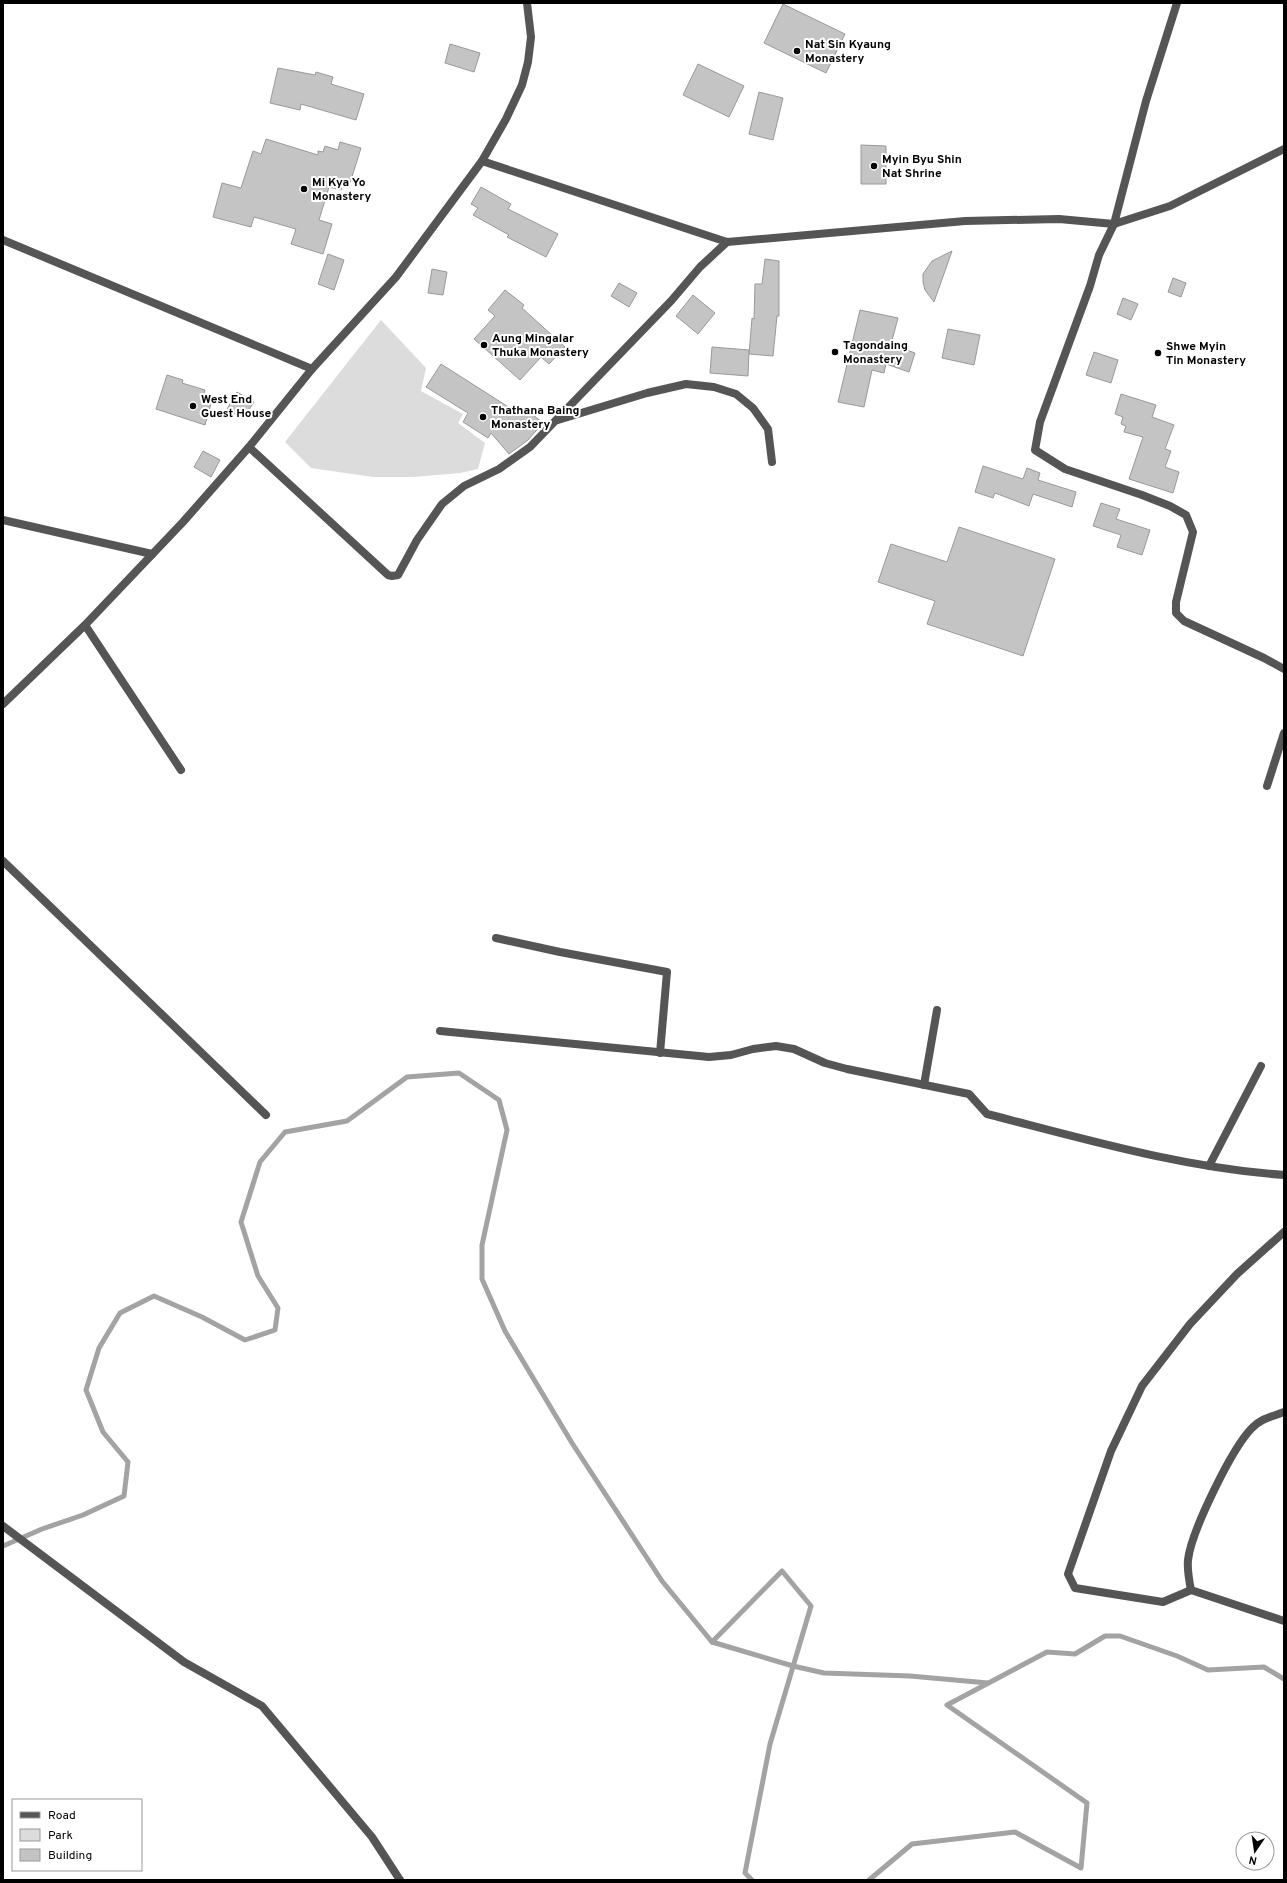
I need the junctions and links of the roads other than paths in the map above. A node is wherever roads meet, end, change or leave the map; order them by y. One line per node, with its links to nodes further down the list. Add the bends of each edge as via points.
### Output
1 (527, 3): 4 (street, via 531,38 522,85)
2 (1177, 3): 5 (street, via 1146,101)
3 (1284, 149): 5 (street, via 1170,206)
4 (482, 161): 7 (street); 8 (street, via 396,277)
5 (1114, 224): 7 (street, via 1059,219 965,221); 15 (street, via 1099,255 1040,422 1035,450 1065,469 1142,495 1186,515 1193,532 1176,602 1176,613 1184,621)
6 (3, 240): 8 (street)
7 (728, 242): 9 (street, via 700,267 671,301)
8 (312, 369): 10 (street)
9 (557, 420): 10 (street, via 530,447 499,469 464,486 442,504 417,540 401,571 398,575 392,576); 11 (street, via 686,384 714,387 736,394 753,408 768,429)
10 (249, 447): 13 (street)
11 (772, 462)
12 (3, 520): 13 (street)
13 (152, 554): 14 (street)
14 (85, 625): 16 (street); 18 (street)
15 (1284, 669)
16 (3, 704)
17 (1284, 733): 19 (street)
18 (181, 770)
19 (1267, 786)
20 (3, 861): 27 (street)
21 (496, 938): 24 (street, via 667,972)
22 (937, 1010): 26 (street)
23 (440, 1031): 24 (street)
24 (660, 1053): 26 (street, via 709,1057 776,1046 794,1049 825,1063 847,1069)
25 (1261, 1066): 28 (street)
26 (924, 1085): 28 (street, via 969,1094 987,1114 1158,1158)
27 (266, 1115)
28 (1209, 1166): 29 (street)
29 (1284, 1175)
30 (1284, 1232): 33 (street, via 1238,1274 1190,1324 1142,1386 1111,1451 1068,1574 1075,1588 1163,1602)
31 (1284, 1412): 33 (street, via 1264,1418 1252,1428 1215,1488 1188,1558 1187,1570)
32 (6, 1529): 35 (street, via 184,1662 262,1706 372,1837)
33 (1191, 1590): 34 (street)
34 (1284, 1621)
35 (400, 1880)

